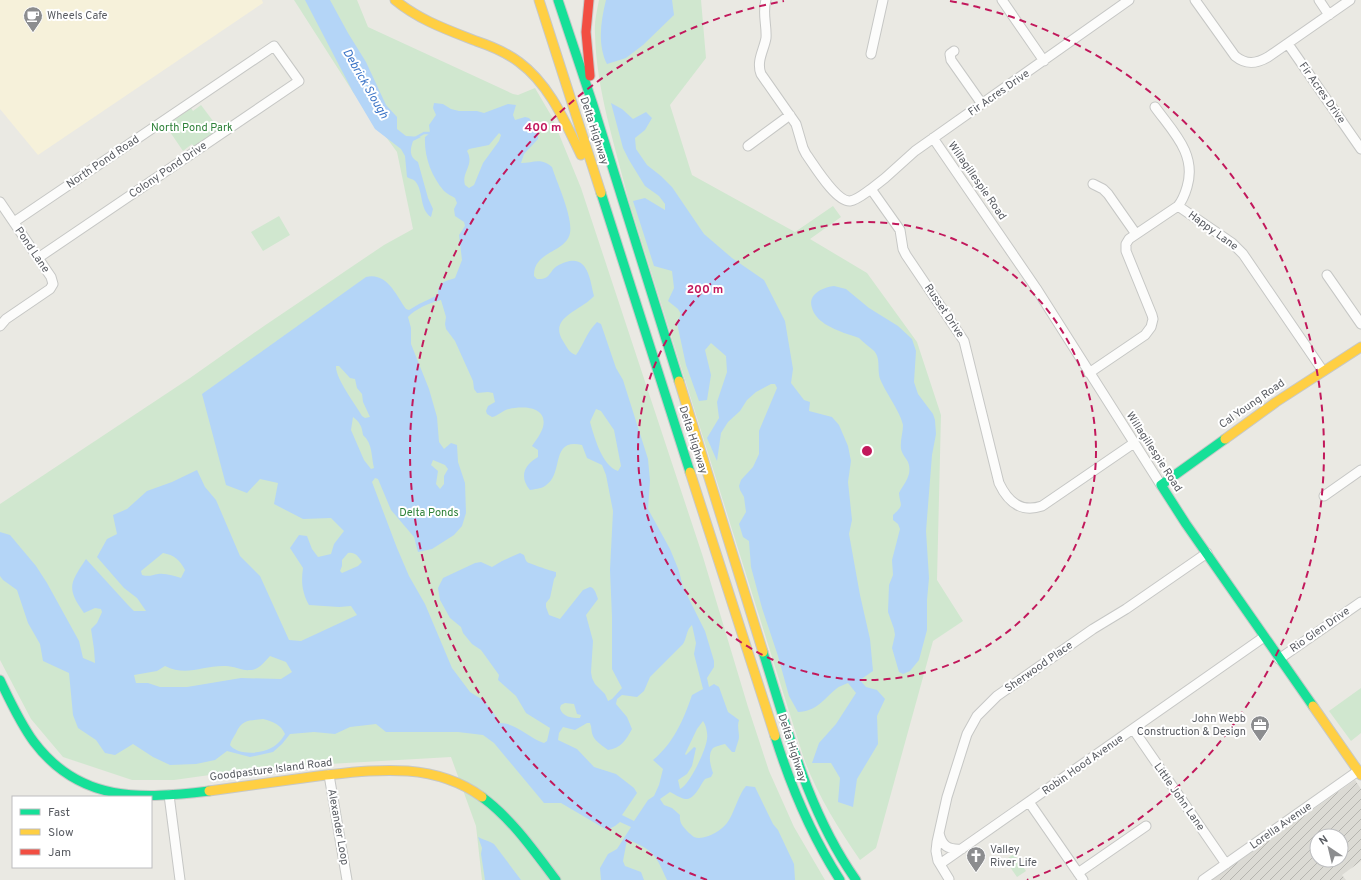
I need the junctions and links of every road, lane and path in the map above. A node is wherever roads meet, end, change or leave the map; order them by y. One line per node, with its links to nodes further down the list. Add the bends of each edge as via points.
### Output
1 (394, 0): 29 (main road, via 425,20 495,48 530,71 547,93 570,134)
2 (539, 0): 29 (main road, Delta Highway)
3 (558, 0): 19 (main road, Delta Highway)
4 (589, 0): 19 (main road, via 586,32)
5 (766, 0): 21 (street, via 766,38 759,70)
6 (883, 0): 15 (street)
7 (1002, 0): 16 (street)
8 (1129, 0): 16 (street, Fir Acres Drive)
9 (1195, 0): 13 (street, via 1230,50 1241,61 1261,61)
10 (1319, 0): 12 (street)
11 (1350, 0): 12 (street)
12 (1329, 15): 13 (street)
13 (1288, 44): 24 (street, Fir Acres Drive)
14 (954, 51): 18 (street, via 950,54 951,60)
15 (871, 54)
16 (1044, 61): 18 (street, Fir Acres Drive)
17 (286, 62): 30 (street, North Pond Road, via 274,46); 32 (street, Colony Pond Drive, via 299,80)
18 (982, 104): 22 (street, Fir Acres Drive)
19 (593, 105): 63 (main road, Delta Highway, via 797,761 827,832)
20 (1155, 107): 28 (street, Happy Lane, via 1181,144 1189,162 1187,186)
21 (790, 115): 23 (street); 26 (street, via 798,127 806,154 837,195 851,201)
22 (933, 138): 26 (street, Fir Acres Drive); 38 (street, Willagillespie Road, via 1036,288)
23 (748, 146)
24 (1361, 148)
25 (1093, 184): 31 (street, via 1108,194)
26 (871, 189): 39 (street, Russet Drive, via 900,230 906,255 964,341 999,483 1010,500 1028,508 1042,506)
27 (0, 202): 30 (street, Pond Lane)
28 (1178, 206): 31 (street); 37 (street, Happy Lane, via 1232,243 1243,254)
29 (606, 207): 62 (main road, Delta Highway, via 784,767 811,832)
30 (14, 222): 32 (street, Pond Lane)
31 (1136, 234): 38 (street, via 1127,242 1125,248 1152,314 1151,327 1141,338)
32 (38, 258): 35 (street, Pond Lane, via 53,284 50,289 6,319)
33 (1327, 275): 34 (street)
34 (1361, 324)
35 (0, 326)
36 (1361, 347): 37 (main road, Cal Young Road)
37 (1323, 371): 41 (main road, Cal Young Road, via 1266,408)
38 (1090, 373): 39 (street, Willagillespie Road)
39 (1134, 443): 41 (street, Willagillespie Road)
40 (1361, 470): 42 (street)
41 (1161, 485): 43 (main road, Willagillespie Road)
42 (1324, 496)
43 (1207, 553): 45 (main road, Willagillespie Road); 54 (street, Sherwood Place, via 1093,629 986,706 967,734 947,797)
44 (1361, 602): 46 (street, Rio Glen Drive)
45 (1264, 637): 46 (main road, Willagillespie Road); 48 (street, Robin Hood Avenue)
46 (1279, 659): 49 (main road, Willagillespie Road)
47 (0, 680): 51 (main road, Goodpasture Island Road, via 16,713 40,749 72,777 88,786 116,794)
48 (1133, 729): 52 (street, Robin Hood Avenue); 57 (street, Little John Lane)
49 (1360, 773): 57 (street, Lorella Avenue)
50 (329, 775): 51 (main road, Goodpasture Island Road); 60 (street, Alexander Loop); 61 (main road, Goodpasture Island Road, via 367,771 407,771 432,774 458,782 499,811)
51 (168, 795): 59 (street)
52 (1029, 802): 55 (street, Robin Hood Avenue); 58 (street)
53 (1146, 826): 58 (street)
54 (939, 833): 55 (street, via 946,847 953,850); 56 (street, Sherwood Place, via 936,851)
55 (962, 849): 56 (street, Robin Hood Avenue)
56 (940, 864): 64 (street, Sherwood Place)
57 (1226, 864): 65 (street, Lorella Avenue)
58 (1081, 876)
59 (180, 880)
60 (347, 880)
61 (556, 880)
62 (840, 880)
63 (856, 880)
64 (949, 880)
65 (1203, 880)

